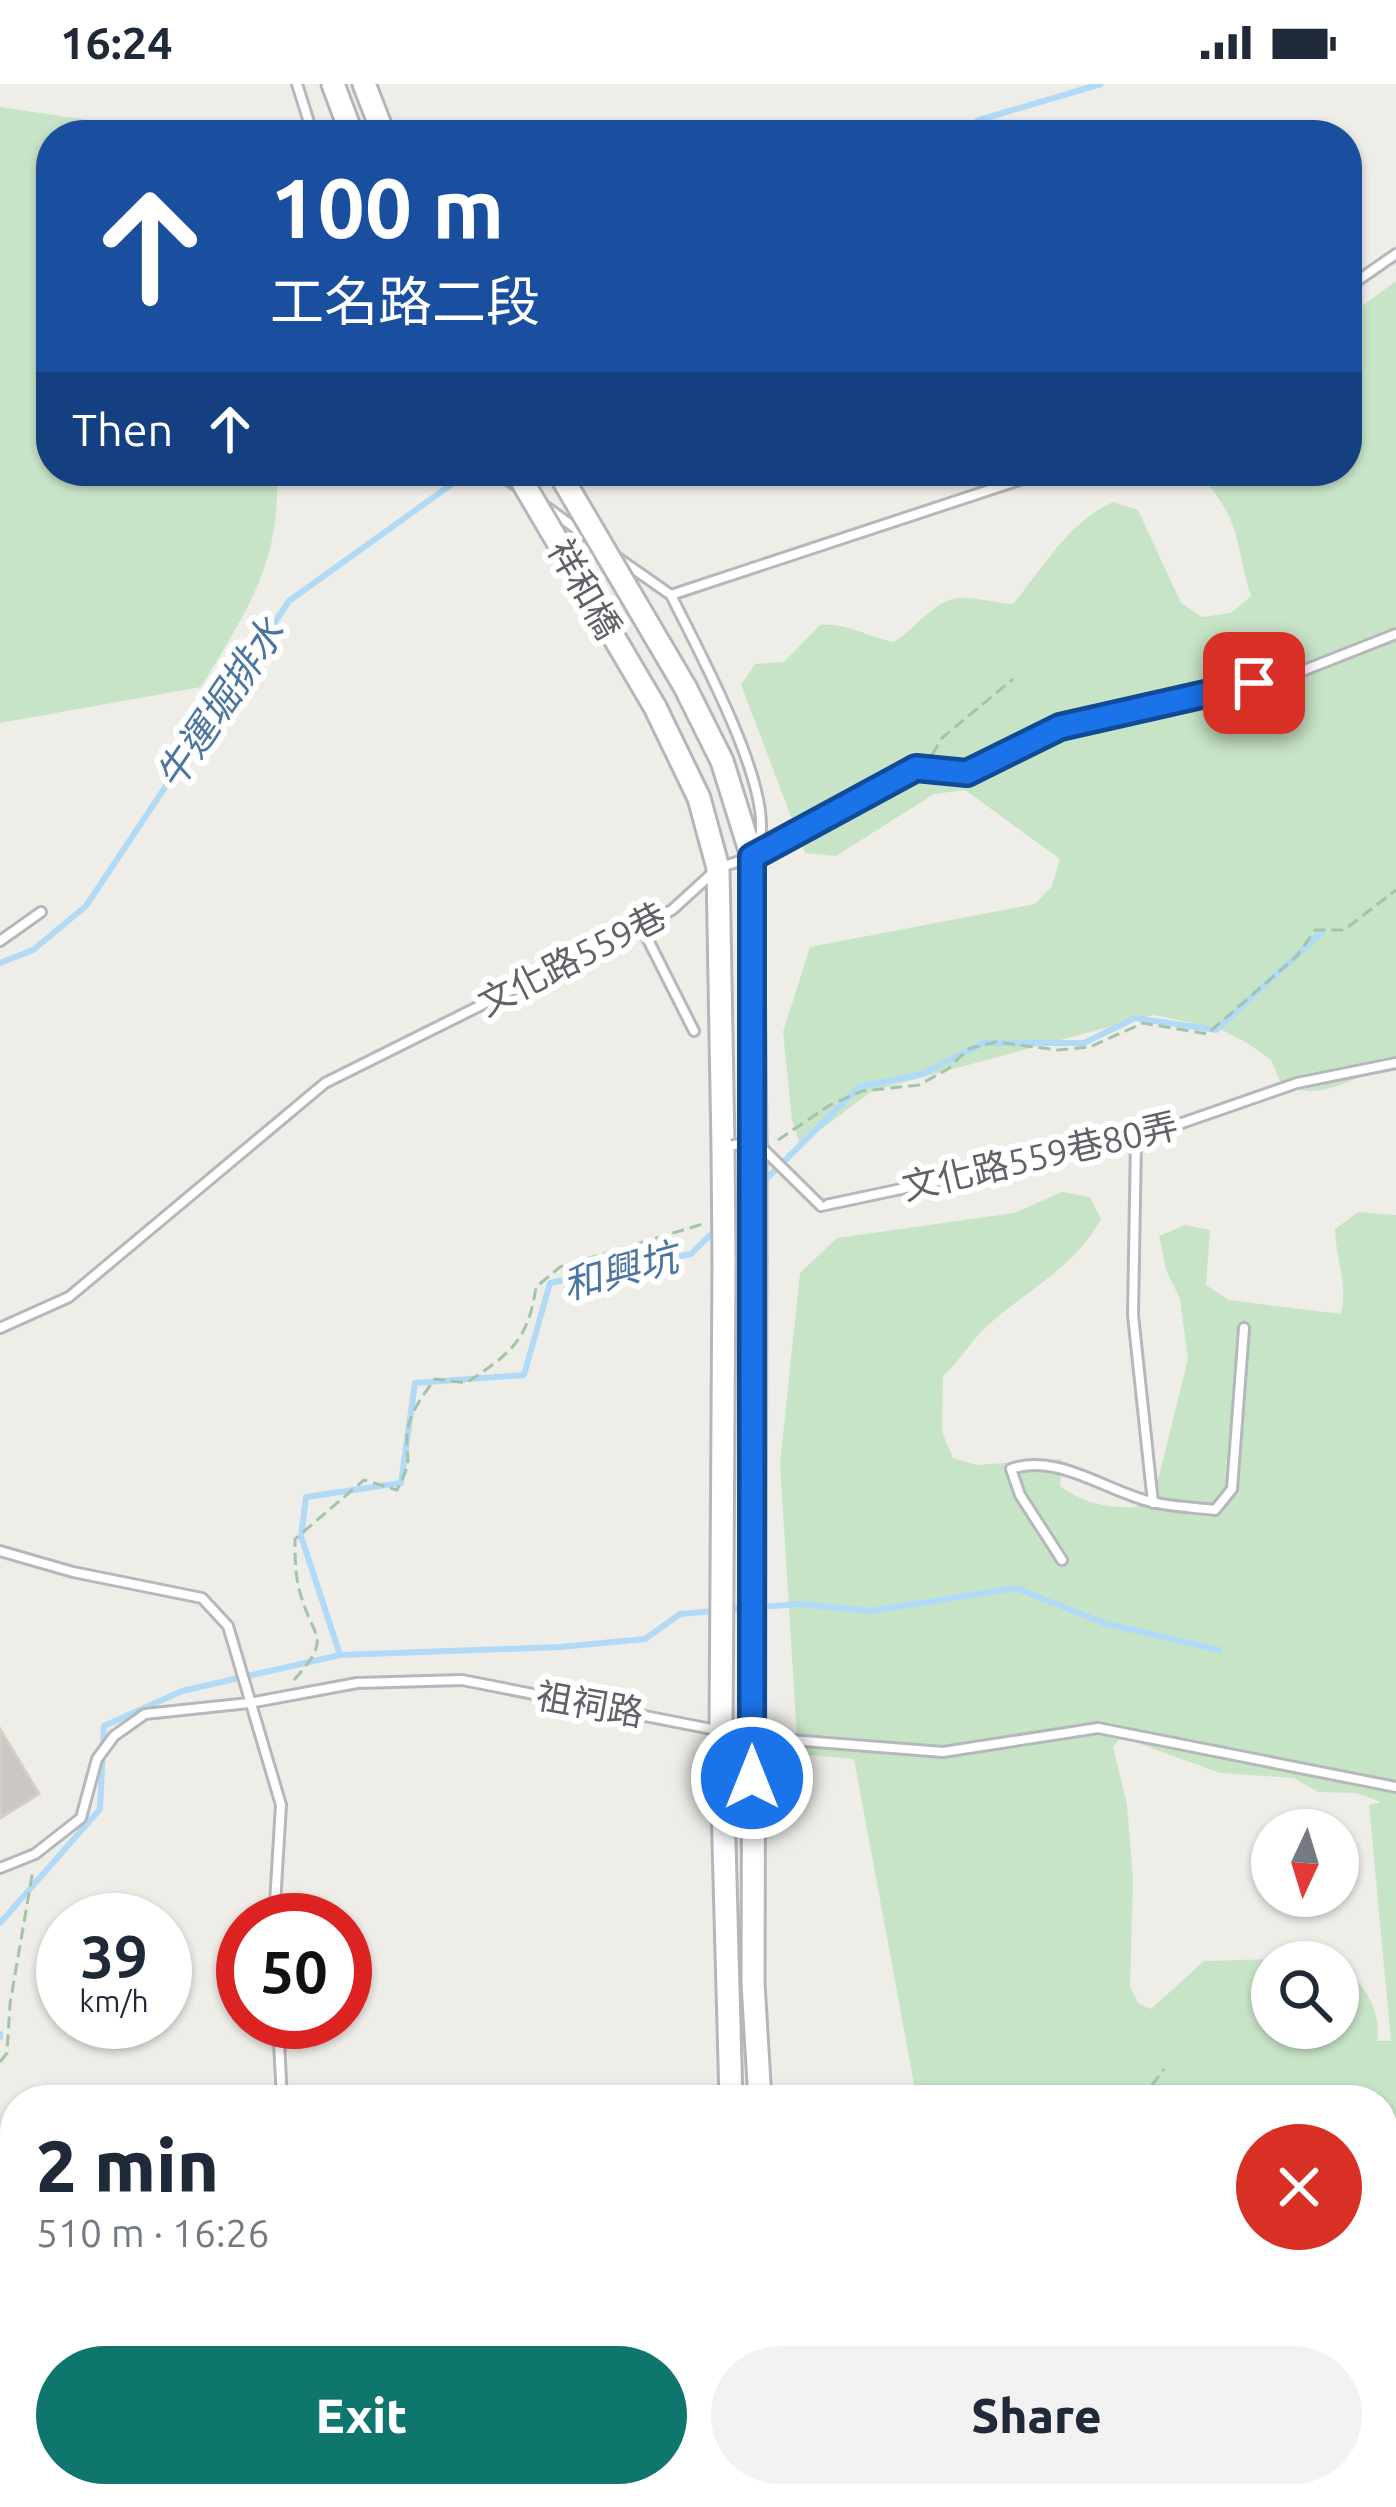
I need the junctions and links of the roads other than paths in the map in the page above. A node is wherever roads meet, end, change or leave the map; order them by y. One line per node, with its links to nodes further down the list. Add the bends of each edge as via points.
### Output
1 (297, 84): 4 (lane)
2 (333, 84): 5 (main road)
3 (364, 84): 6 (main road)
4 (308, 120)
5 (346, 120)
6 (378, 120)
7 (1396, 254): 8 (lane)
8 (1362, 278)
9 (515, 486): 13 (lane)
10 (525, 486): 16 (main road, 祥和橋, bridge, via 655,707 699,798)
11 (567, 486): 15 (main road, 祥和橋, bridge, via 722,761)
12 (1002, 486): 13 (lane)
13 (671, 596): 15 (lane, via 753,771 762,838)
14 (1396, 634): 15 (lane, 文化路559巷, via 1297,673 1060,727 967,773 916,768)
15 (752, 857): 16 (lane, 文化路559巷); 23 (main road, 祥和橋)
16 (718, 868): 18 (lane, 文化路559巷); 24 (main road, 祥和橋)
17 (41, 912): 19 (lane)
18 (641, 926): 20 (lane); 25 (lane, 文化路559巷, via 325,1083 69,1297)
19 (0, 941)
20 (694, 1031)
21 (1396, 1063): 22 (lane, 文化路559巷80弄, via 1297,1083)
22 (1136, 1139): 23 (lane, 文化路559巷80弄, bridge, via 821,1206); 27 (lane, via 1133,1315)
23 (755, 1142): 24 (lane, bridge); 32 (main road, 祥和橋, bridge)
24 (723, 1147): 31 (main road, 祥和橋, bridge)
25 (0, 1328)
26 (1244, 1328): 27 (lane, via 1232,1490 1215,1510)
27 (1153, 1502): 29 (lane, via 1055,1465 1011,1468)
28 (0, 1551): 30 (lane, via 202,1598 228,1626)
29 (1062, 1560)
30 (249, 1703): 31 (lane, 祖祠路, via 357,1683 462,1680); 34 (lane, 祖祠路, via 145,1714 98,1759 81,1818 35,1854); 35 (lane, via 281,1805)
31 (721, 1732): 32 (lane, 祖祠路); 38 (main road, 祥和橋)
32 (752, 1737): 33 (lane, 祖祠路, via 943,1752 1098,1728); 39 (main road, 祥和橋)
33 (1396, 1787)
34 (0, 1868)
35 (276, 1893)
36 (279, 2049): 37 (lane)
37 (281, 2085)
38 (731, 2085)
39 (759, 2085)

